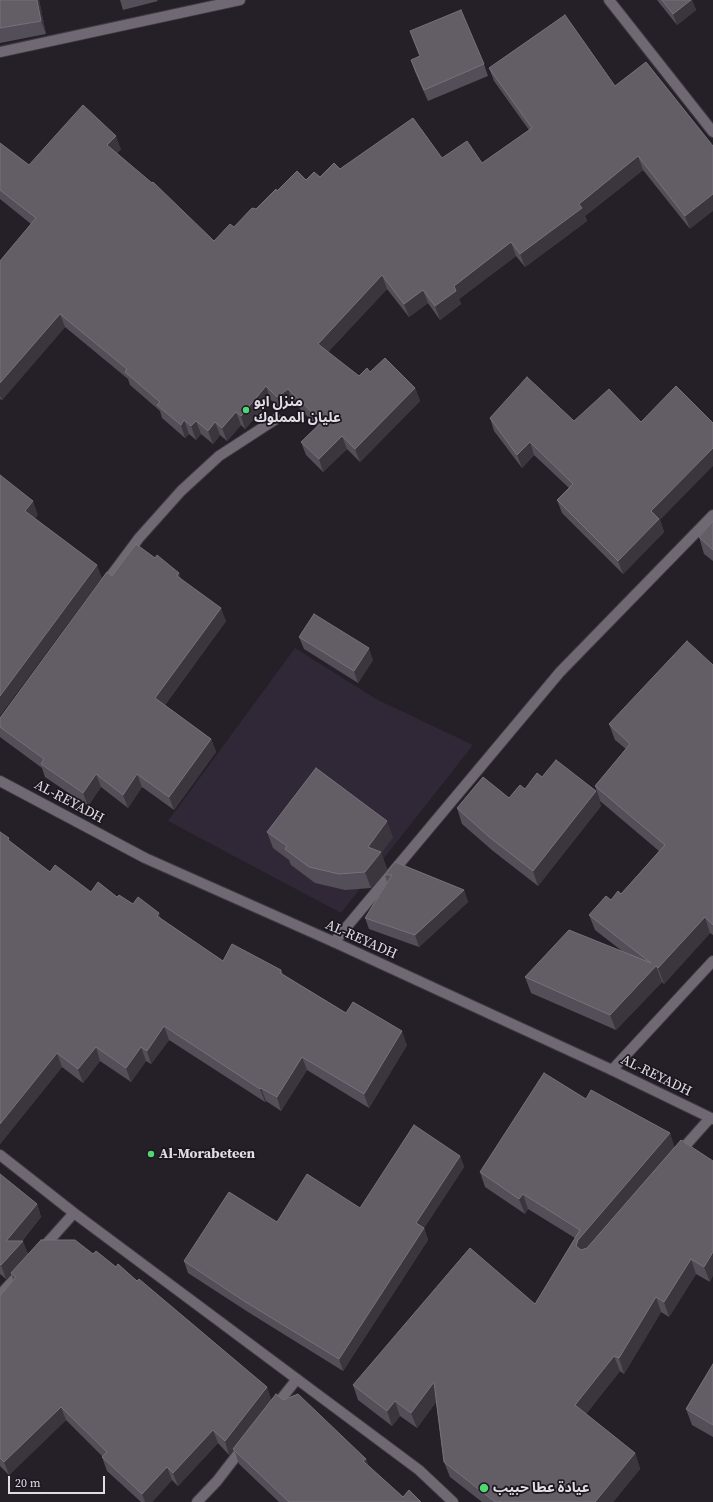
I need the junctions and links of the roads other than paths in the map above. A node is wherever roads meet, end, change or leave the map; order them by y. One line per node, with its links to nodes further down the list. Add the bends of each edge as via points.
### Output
1 (240, 0): 3 (street)
2 (609, 0): 4 (street)
3 (0, 52)
4 (713, 132)
5 (276, 420): 7 (street, via 219,456 181,491 139,538)
6 (713, 515): 9 (street, via 560,672)
7 (97, 595)
8 (0, 781): 9 (street, AL-REYADH, via 145,858)
9 (334, 942): 11 (street, AL-REYADH)
10 (713, 961): 11 (street)
11 (612, 1070): 12 (street, AL-REYADH)
12 (711, 1119): 14 (street)
13 (0, 1155): 15 (street)
14 (674, 1159)
15 (74, 1213): 16 (street); 17 (street)
16 (0, 1295)
17 (297, 1379): 18 (street); 21 (street, via 419,1470)
18 (268, 1415)
19 (250, 1439): 20 (street)
20 (197, 1502)
21 (453, 1502)

